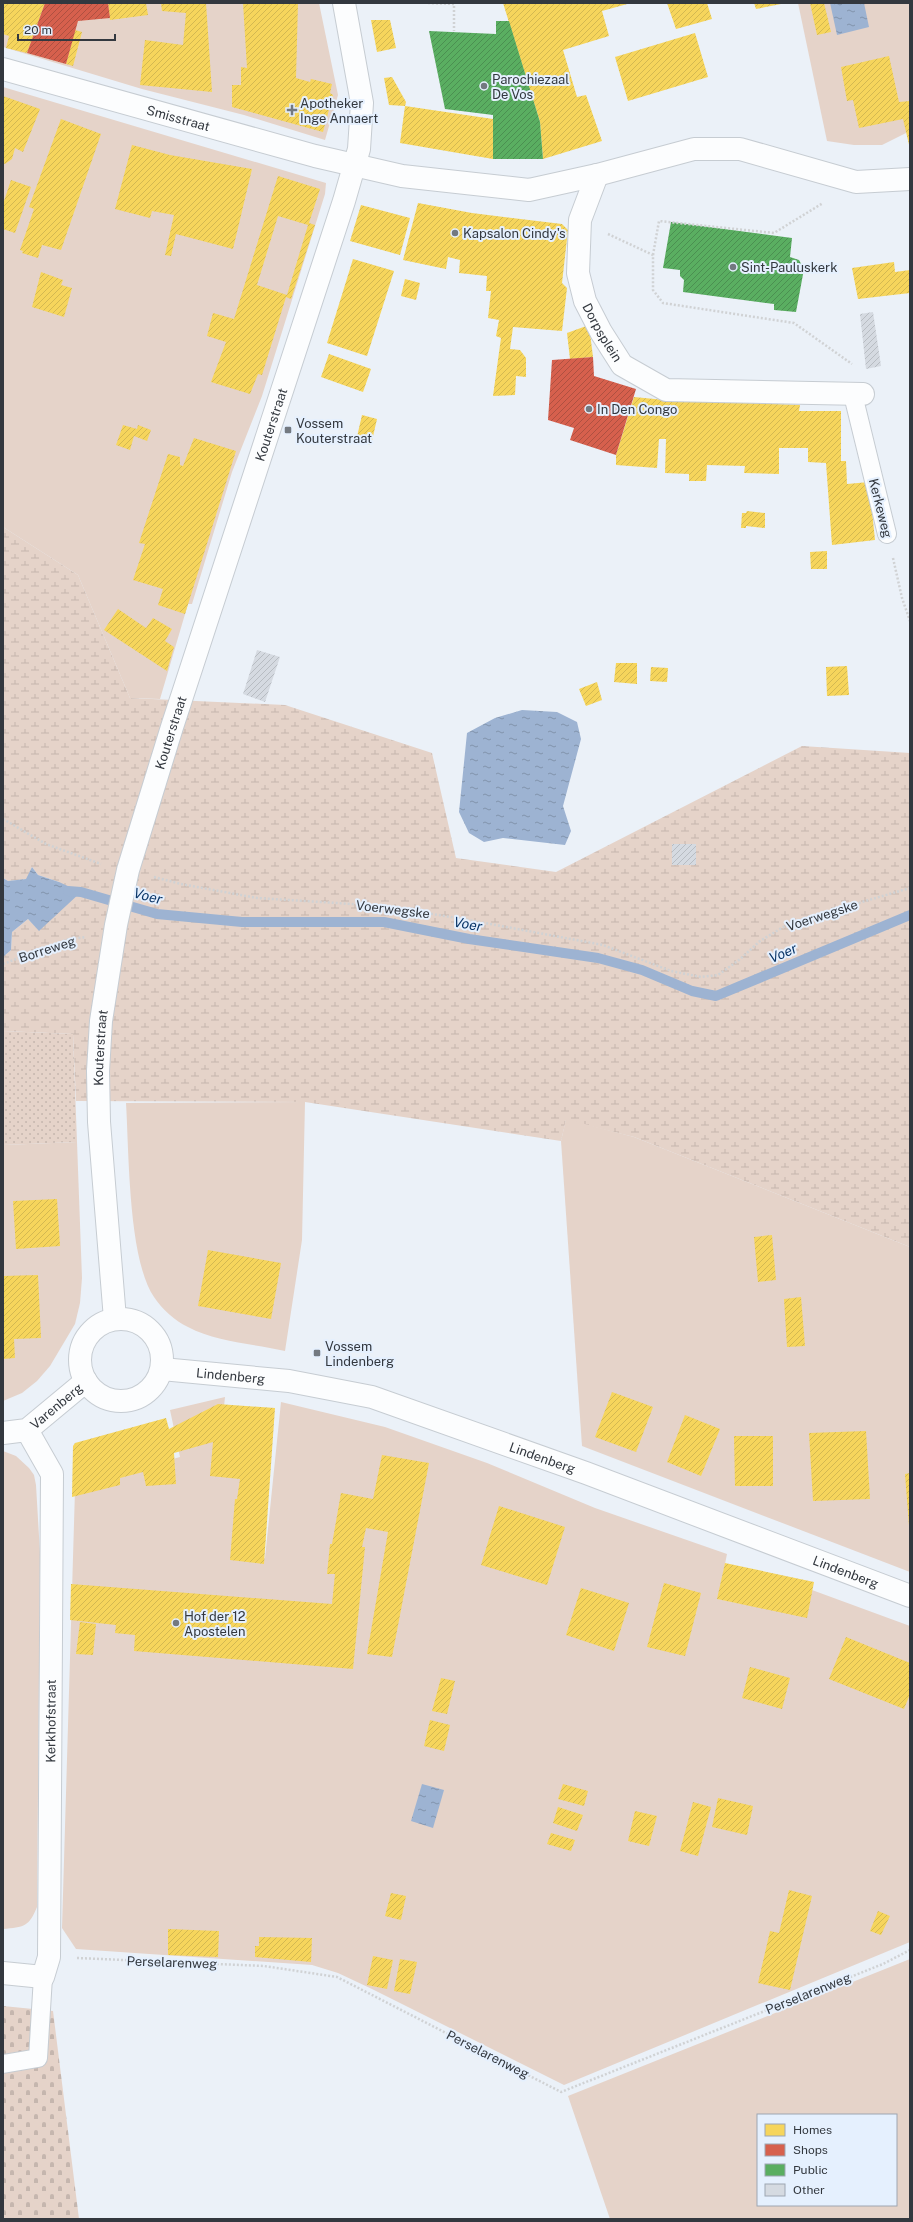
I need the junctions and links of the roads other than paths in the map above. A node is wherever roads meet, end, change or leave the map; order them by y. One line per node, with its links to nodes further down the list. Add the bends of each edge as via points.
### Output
1 (344, 3): 3 (street, Kouterstraat, via 362,103 362,128)
2 (3, 69): 3 (street, Smisstraat)
3 (355, 165): 4 (street, via 402,176 529,190); 8 (street, Kouterstraat, via 126,876 101,1021 98,1071 98,1122)
4 (597, 175): 5 (street, via 694,149 740,150 856,182); 6 (street, Dorpsplein, via 580,220 578,273 585,301 622,365 666,390)
5 (910, 179)
6 (858, 394): 7 (lane, Kerkeweg)
7 (887, 534)
8 (115, 1319): 9 (street, via 129,1319 152,1332 159,1343); 10 (street, via 102,1323 91,1331 84,1342 80,1355 81,1369)
9 (162, 1369): 10 (street, via 157,1382 147,1393 135,1400 121,1402 107,1399 95,1392); 13 (street, Lindenberg, via 289,1381 372,1397 586,1473)
10 (86, 1382): 11 (street, Varenberg)
11 (27, 1430): 12 (street, Varenberg); 15 (street, Kerkhofstraat, via 52,1474 49,1957)
12 (3, 1434)
13 (910, 1596)
14 (3, 1973): 15 (street)
15 (43, 1977): 16 (lane, via 38,2058)
16 (3, 2064)

